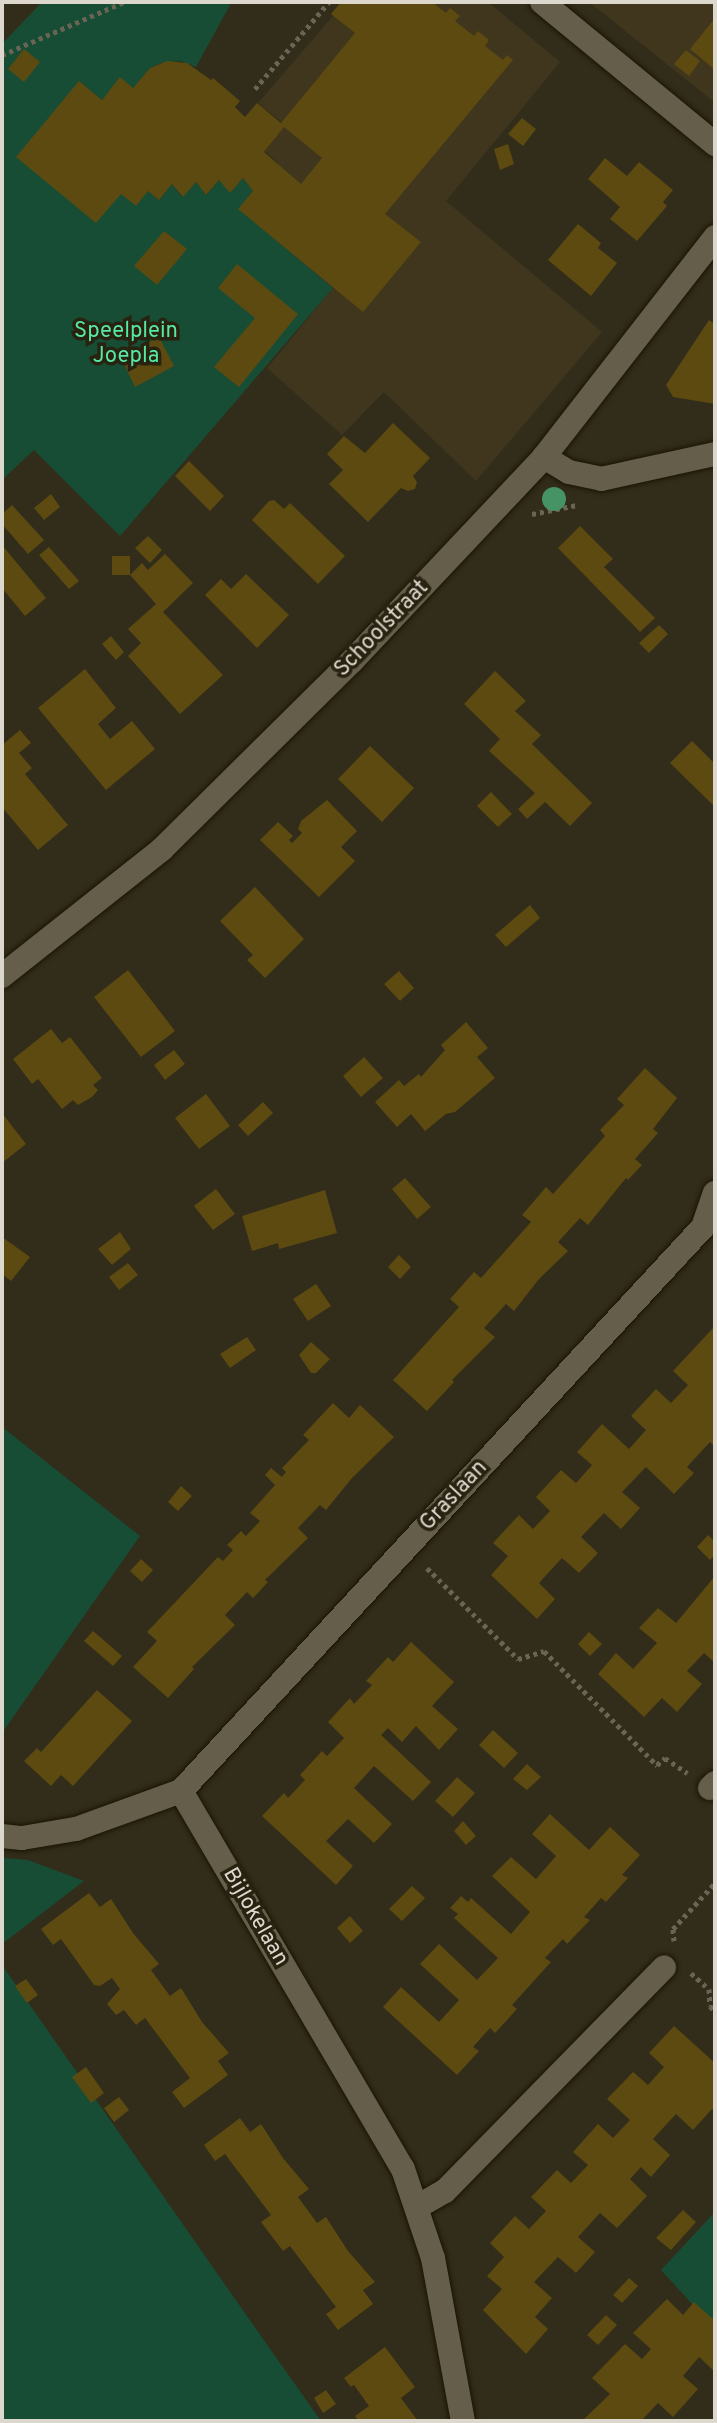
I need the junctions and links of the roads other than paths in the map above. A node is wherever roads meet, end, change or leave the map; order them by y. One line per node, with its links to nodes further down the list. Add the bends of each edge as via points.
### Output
1 (542, 2): 2 (street)
2 (715, 144)
3 (715, 237): 5 (street, Schoolstraat)
4 (715, 454): 5 (street, via 601,479 569,472)
5 (544, 457): 6 (street, Schoolstraat, via 352,661 162,849)
6 (2, 976)
7 (715, 1193): 8 (street, Graslaan)
8 (709, 1233): 9 (street, Graslaan)
9 (181, 1791): 10 (street, via 76,1829); 12 (street, Bijlokelaan, via 403,2169)
10 (2, 1836)
11 (670, 1963): 12 (street, via 445,2191)
12 (417, 2207): 13 (street, Bijlokelaan, via 433,2258)
13 (463, 2421)

